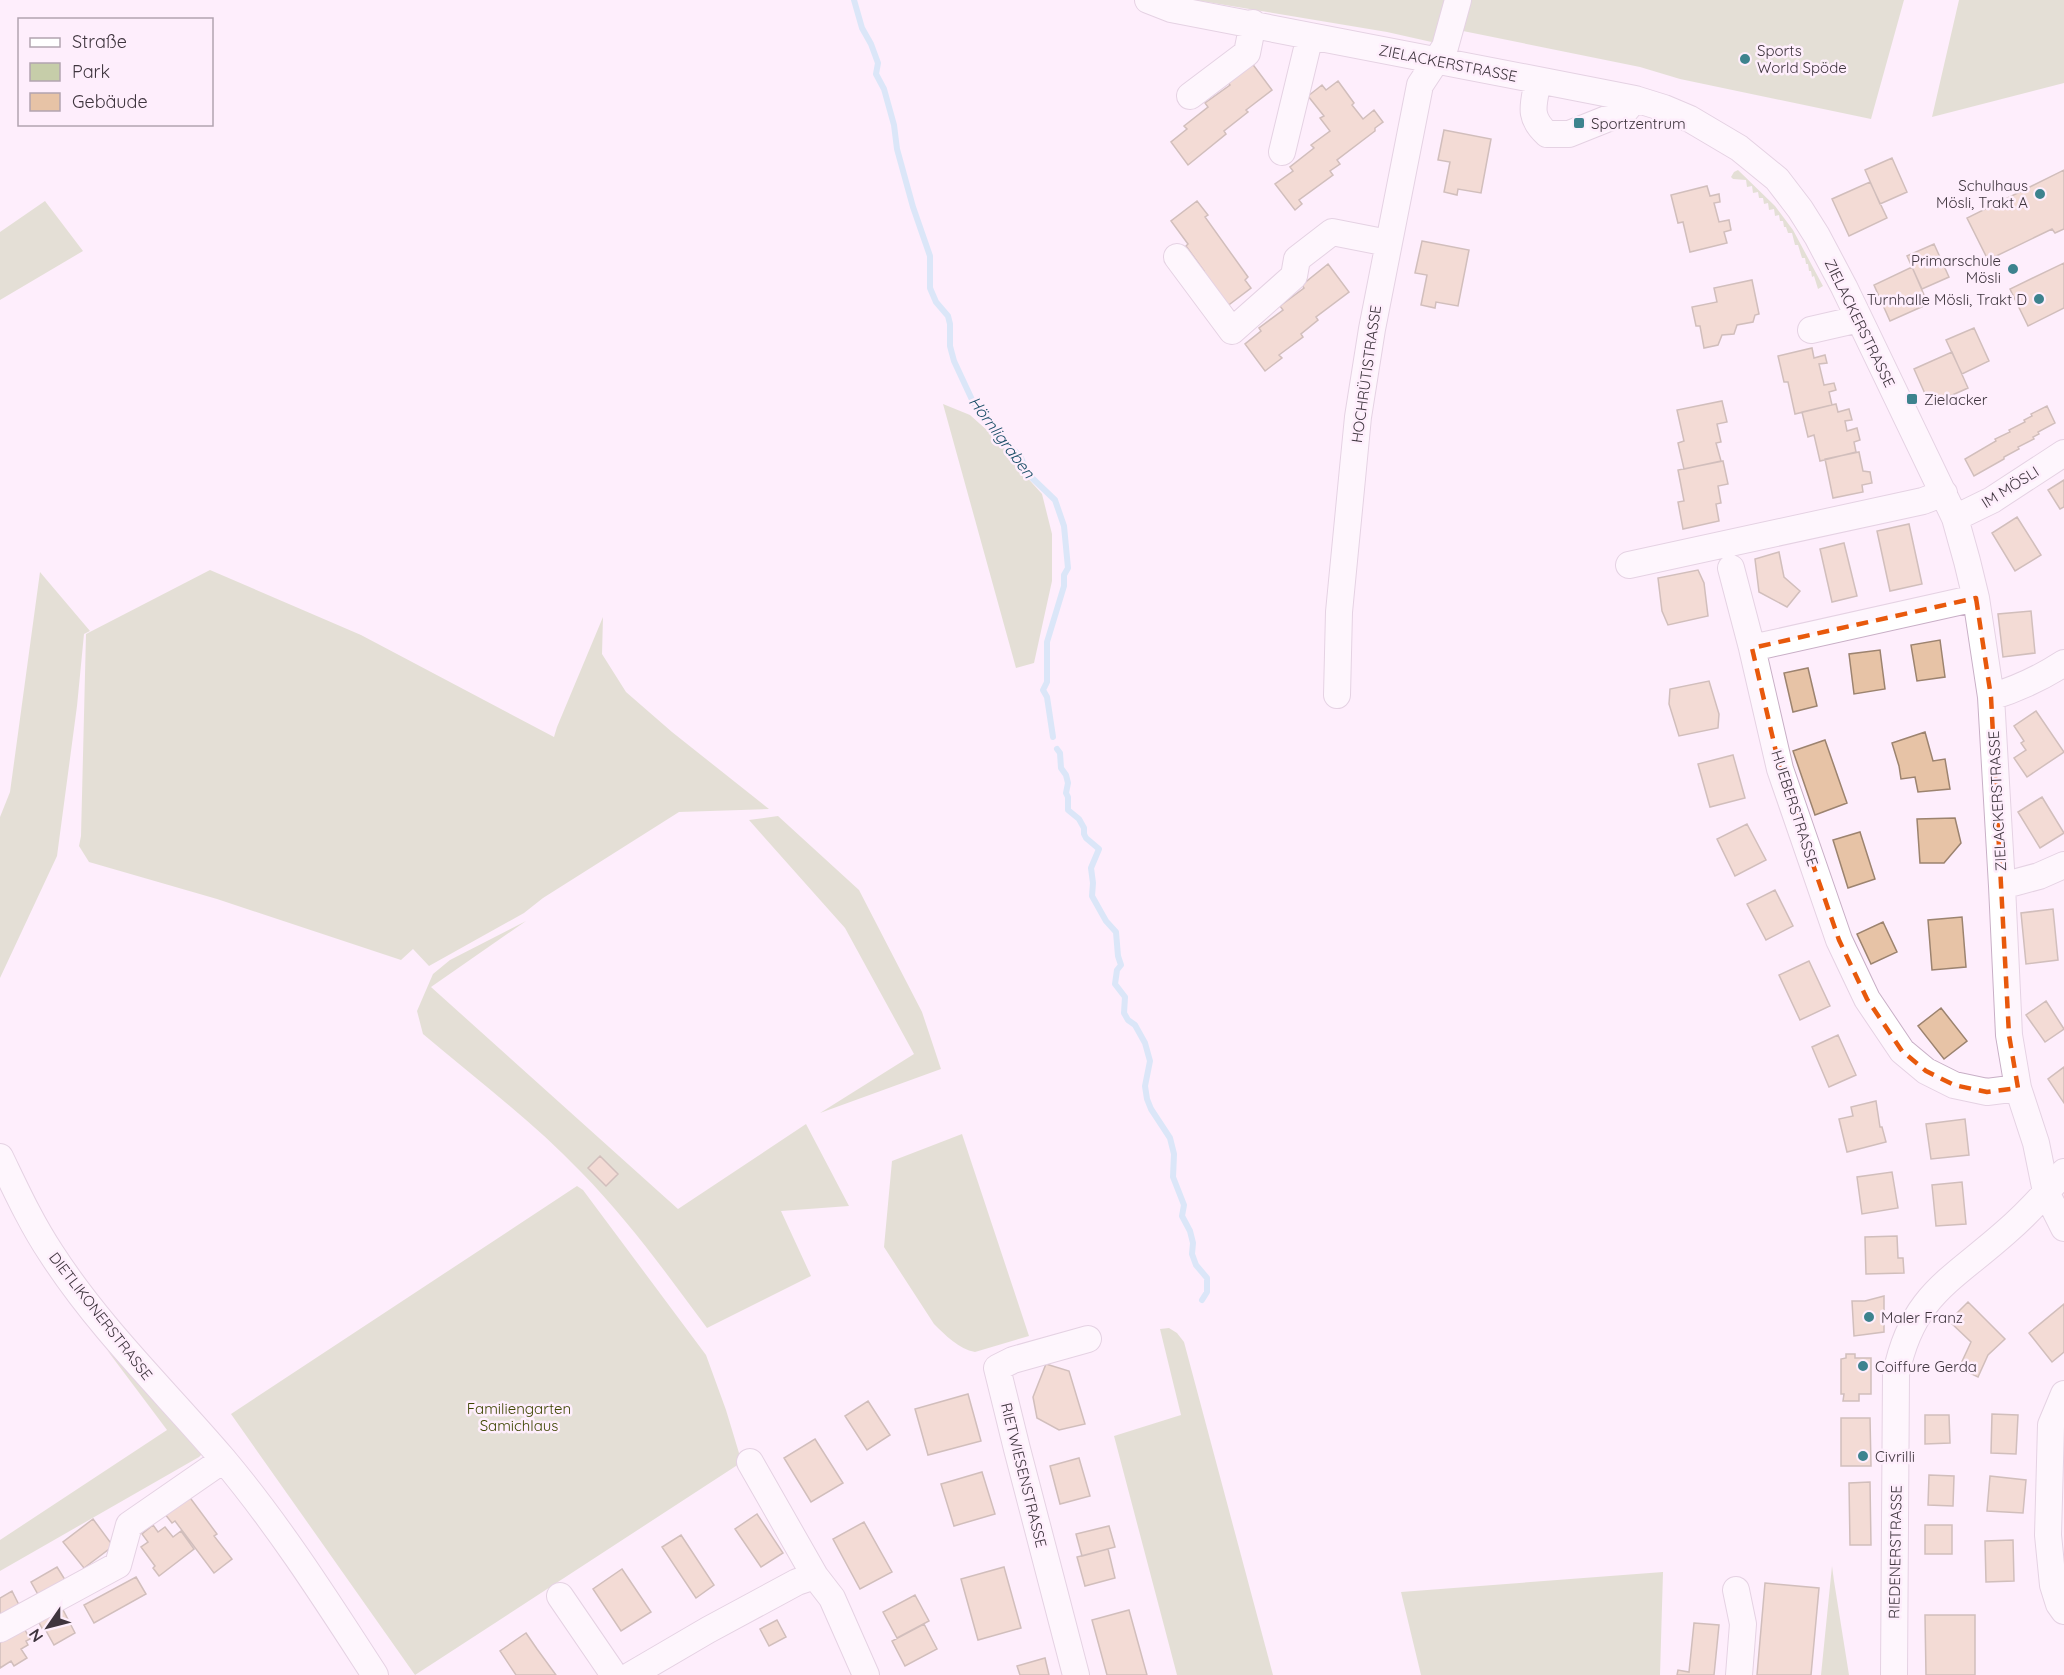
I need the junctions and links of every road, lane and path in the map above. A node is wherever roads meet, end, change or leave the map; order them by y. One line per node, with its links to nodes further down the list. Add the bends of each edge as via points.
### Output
1 (1148, 0): 3 (street, ZIELACKERSTRASSE, via 1171,9)
2 (1458, 0): 5 (street, HOCHRÜTISTRASSE, via 1445,47)
3 (1253, 23): 4 (street, ZIELACKERSTRASSE); 7 (street, via 1247,52)
4 (1310, 36): 5 (street, ZIELACKERSTRASSE); 9 (street)
5 (1435, 61): 6 (street, ZIELACKERSTRASSE); 10 (street, HOCHRÜTISTRASSE, via 1420,85)
6 (1538, 80): 8 (street, ZIELACKERSTRASSE); 8 (street, via 1533,112 1537,125 1547,134 1569,134 1624,112)
7 (1190, 96)
8 (1635, 99): 12 (street, ZIELACKERSTRASSE, via 1690,119 1739,148 1777,179 1817,236)
9 (1282, 152)
10 (1388, 243): 11 (street, via 1332,232 1297,259 1294,276 1232,331); 22 (street, HOCHRÜTISTRASSE, via 1358,417 1339,612)
11 (1177, 257)
12 (1859, 319): 13 (street); 15 (street, ZIELACKERSTRASSE)
13 (1811, 330)
14 (2064, 453): 16 (street, IM MÖSLI, via 1992,500)
15 (1944, 493): 16 (street, ZIELACKERSTRASSE); 17 (street, via 1923,501)
16 (1955, 518): 19 (street, ZIELACKERSTRASSE)
17 (1629, 565)
18 (1731, 568): 20 (street, HUEBERSTRASSE)
19 (1976, 598): 20 (street); 23 (street, ZIELACKERSTRASSE)
20 (1752, 648): 26 (street, HUEBERSTRASSE, via 1780,769 1839,940 1867,999 1902,1051 1926,1071 1954,1085 1987,1092)
21 (2064, 663): 23 (street, via 2035,680)
22 (1337, 695)
23 (1991, 696): 25 (street, ZIELACKERSTRASSE)
24 (2064, 865): 25 (street)
25 (2002, 886): 26 (street, ZIELACKERSTRASSE, via 2009,1035)
26 (2018, 1088): 29 (street, ZIELACKERSTRASSE, via 2036,1143)
27 (0, 1157): 33 (street, DIETLIKONERSTRASSE, via 52,1256 102,1322)
28 (2064, 1172): 29 (street, RIEDENERSTRASSE)
29 (2046, 1192): 30 (street, ZIELACKERSTRASSE); 46 (street, RIEDENERSTRASSE, via 1924,1304 1900,1353 1896,1374)
30 (2064, 1228)
31 (1088, 1339): 44 (street, RIETWIESENSTRASSE, via 997,1368)
32 (2064, 1394): 38 (street, via 2051,1425 2048,1535 2053,1585)
33 (223, 1460): 39 (street, via 129,1525 118,1565); 40 (street, DIETLIKONERSTRASSE, via 293,1550)
34 (750, 1462): 35 (street)
35 (814, 1576): 42 (street, via 787,1587); 43 (street, via 832,1598)
36 (1736, 1590): 45 (street, via 1743,1624)
37 (560, 1596): 41 (street)
38 (2064, 1611)
39 (0, 1629)
40 (375, 1675)
41 (614, 1675)
42 (631, 1675)
43 (866, 1675)
44 (1076, 1675)
45 (1739, 1675)
46 (1894, 1675)

